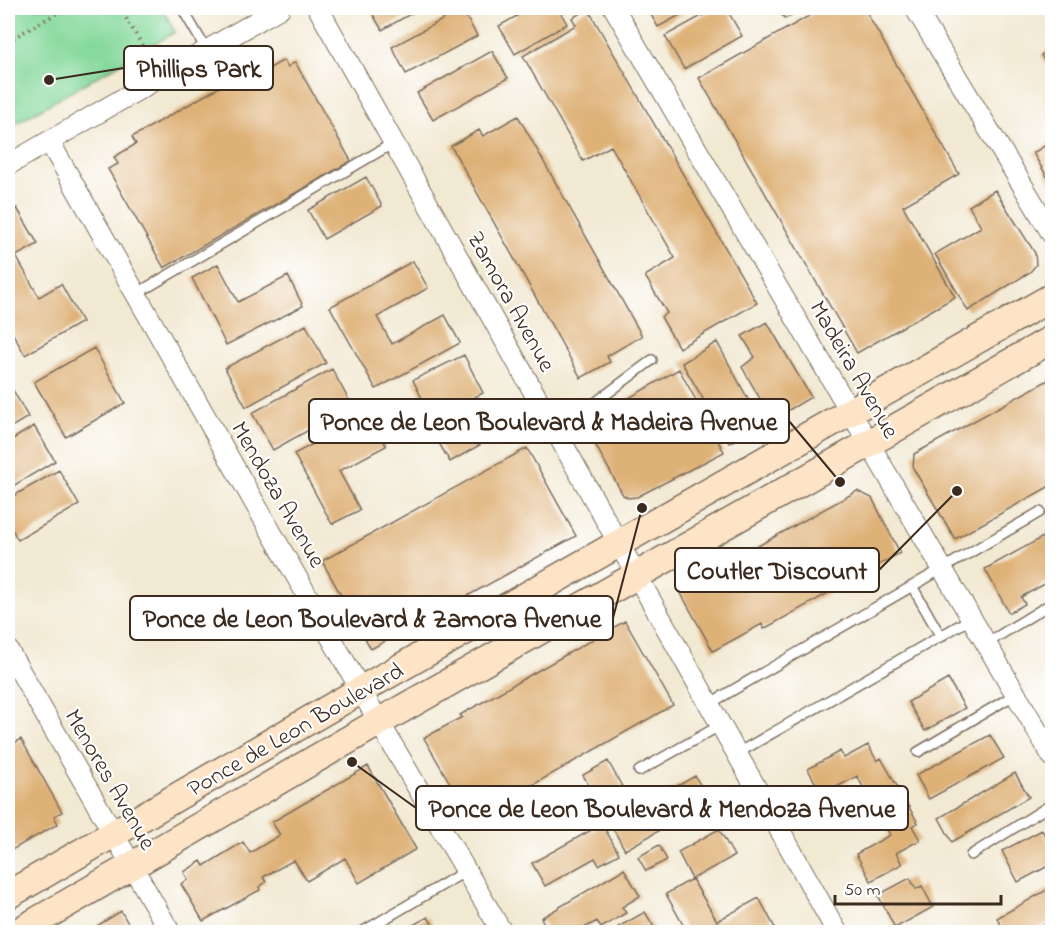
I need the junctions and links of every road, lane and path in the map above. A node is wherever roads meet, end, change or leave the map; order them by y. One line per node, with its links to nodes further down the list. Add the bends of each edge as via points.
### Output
1 (66, 8): 8 (path)
2 (120, 8): 10 (path)
3 (182, 8): 9 (lane)
4 (280, 8): 9 (street)
5 (318, 8): 12 (street, Zamora Avenue)
6 (614, 8): 19 (street, Madeira Avenue)
7 (915, 8): 14 (street)
8 (8, 41)
9 (207, 51): 11 (street)
10 (147, 53)
11 (49, 141): 13 (street); 15 (street, Mendoza Avenue)
12 (394, 142): 15 (lane); 20 (street, Zamora Avenue)
13 (8, 165)
14 (1053, 234)
15 (136, 294): 32 (street, Mendoza Avenue)
16 (1053, 297): 19 (street, Ponce de Leon Boulevard)
17 (1053, 339): 21 (street, Ponce de Leon Boulevard)
18 (652, 360): 20 (lane)
19 (852, 412): 21 (street, Madeira Avenue); 23 (street, Ponce de Leon Boulevard)
20 (556, 432): 23 (street, Zamora Avenue)
21 (870, 444): 24 (street, Madeira Avenue); 25 (street, Ponce de Leon Boulevard)
22 (1040, 512): 24 (lane)
23 (619, 544): 25 (street, Zamora Avenue); 32 (street, Ponce de Leon Boulevard)
24 (942, 567): 26 (lane); 28 (street, Madeira Avenue)
25 (636, 576): 34 (street, Zamora Avenue); 35 (street, Ponce de Leon Boulevard)
26 (912, 586): 29 (lane); 34 (lane)
27 (1053, 603): 30 (lane)
28 (972, 618): 29 (lane); 30 (street, Madeira Avenue)
29 (941, 637): 38 (lane)
30 (987, 643): 33 (street, Madeira Avenue)
31 (8, 650): 42 (street, Menores Avenue)
32 (361, 690): 35 (street, Mendoza Avenue); 42 (street, Ponce de Leon Boulevard)
33 (1016, 694): 37 (lane); 39 (street, Madeira Avenue)
34 (709, 704): 36 (street, Zamora Avenue)
35 (379, 722): 44 (street, Ponce de Leon Boulevard); 45 (street, Mendoza Avenue)
36 (721, 725): 38 (street, Zamora Avenue); 40 (lane)
37 (918, 752)
38 (736, 754): 47 (street, Zamora Avenue)
39 (1053, 756)
40 (639, 771)
41 (1053, 804): 43 (lane)
42 (113, 835): 44 (street, Menores Avenue); 46 (street, Ponce de Leon Boulevard)
43 (971, 855)
44 (132, 867): 48 (street, Ponce de Leon Boulevard); 49 (street, Menores Avenue)
45 (466, 871): 50 (lane); 51 (street, Mendoza Avenue)
46 (8, 895)
47 (834, 931)
48 (18, 933)
49 (170, 933)
50 (362, 933)
51 (502, 933)

